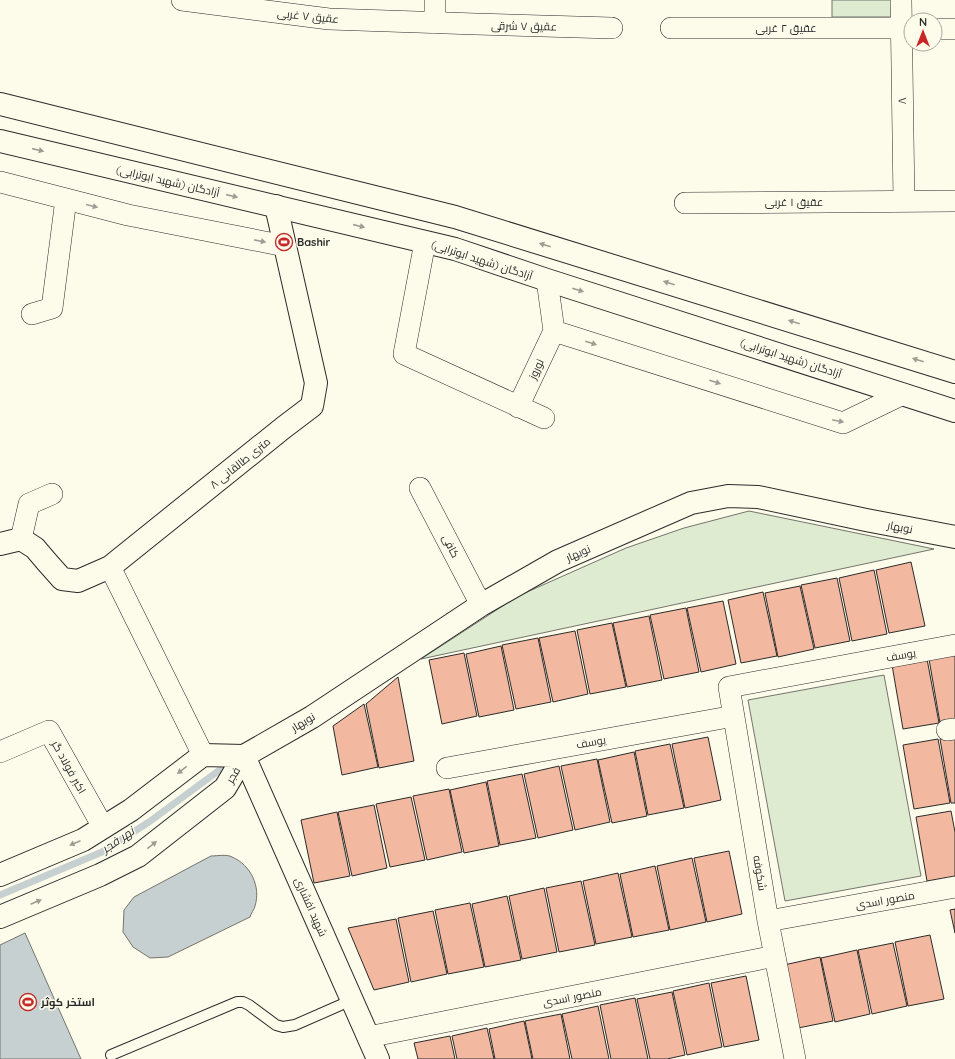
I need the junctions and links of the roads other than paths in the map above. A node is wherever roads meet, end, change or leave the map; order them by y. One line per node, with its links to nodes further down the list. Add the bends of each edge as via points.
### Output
1 (182, 0): 5 (street, عقیق ۷ غربی, via 329,19)
2 (435, 0): 5 (street)
3 (901, 0): 4 (street, ۸)
4 (903, 12)
5 (435, 23): 6 (street, عقیق ۷ شرقی)
6 (612, 28)
7 (672, 28): 8 (street, عقیق ۲ غربی)
8 (903, 28)
9 (943, 29): 10 (street)
10 (955, 29)
11 (906, 52): 16 (street, ۸)
12 (0, 104): 25 (street, one-way to 12, via 455,217)
13 (0, 141): 19 (street, آزادگان (شهید ابوترابی), one-way to 19)
14 (0, 182): 15 (street)
15 (66, 199): 21 (street, one-way to 21, via 128,215); 23 (street, via 52,308)
16 (904, 201): 17 (street, عقیق ۱ غربی); 18 (street, عقیق ۱ غربی)
17 (955, 201)
18 (685, 202)
19 (276, 206): 20 (street, آزادگان (شهید ابوترابی), one-way to 20); 21 (street, ۸ متری طالقانی)
20 (425, 242): 22 (street, آزادگان (شهید ابوترابی), via 455,249); 27 (street, via 404,354)
21 (285, 246): 35 (street, ۸ متری طالقانی, via 316,383 312,406)
22 (547, 280): 24 (street); 26 (street, آزادگان (شهید ابوترابی), one-way to 26)
23 (32, 314)
24 (554, 331): 26 (street, one-way to 26, via 843,423); 27 (street, نوروز)
25 (955, 372)
26 (903, 394): 28 (street, آزادگان (شهید ابوترابی))
27 (518, 407): 29 (street)
28 (955, 411)
29 (544, 418)
30 (420, 488): 36 (street, کافی)
31 (52, 494): 33 (street, via 29,504)
32 (955, 537): 36 (street, نوبهار, via 758,497 728,496 691,503 565,558)
33 (21, 539): 34 (street); 35 (street, ۸ متری طالقانی, via 36,548 62,579 78,581)
34 (0, 544)
35 (110, 567): 41 (street)
36 (481, 605): 42 (street, نوبهار, via 312,717)
37 (955, 645): 38 (street, یوسف)
38 (729, 687): 39 (street, شکوفه)
39 (734, 716): 43 (street, یوسف); 48 (street, شکوفه)
40 (0, 752): 44 (street, اکبر فولاد گر, via 49,731)
41 (203, 754): 42 (street, فجر); 44 (street, one-way to 44, via 131,810)
42 (244, 756): 47 (street, فجر, one-way to 42, via 100,875 138,856 225,788); 50 (street, شهید افشاری)
43 (447, 768)
44 (103, 827): 45 (street, one-way to 45, via 83,840)
45 (0, 875)
46 (955, 887): 48 (street, منصور اسدی)
47 (0, 917)
48 (768, 921): 49 (street, شکوفه)
49 (775, 956): 51 (street, منصور اسدی); 54 (street, شکوفه)
50 (352, 1000): 51 (street, شهید افشاری); 52 (lane, via 295,1025 283,1027 276,1026 243,1002 237,1002)
51 (368, 1037): 53 (street, شهید افشاری)
52 (111, 1055)
53 (378, 1059)
54 (795, 1059)

